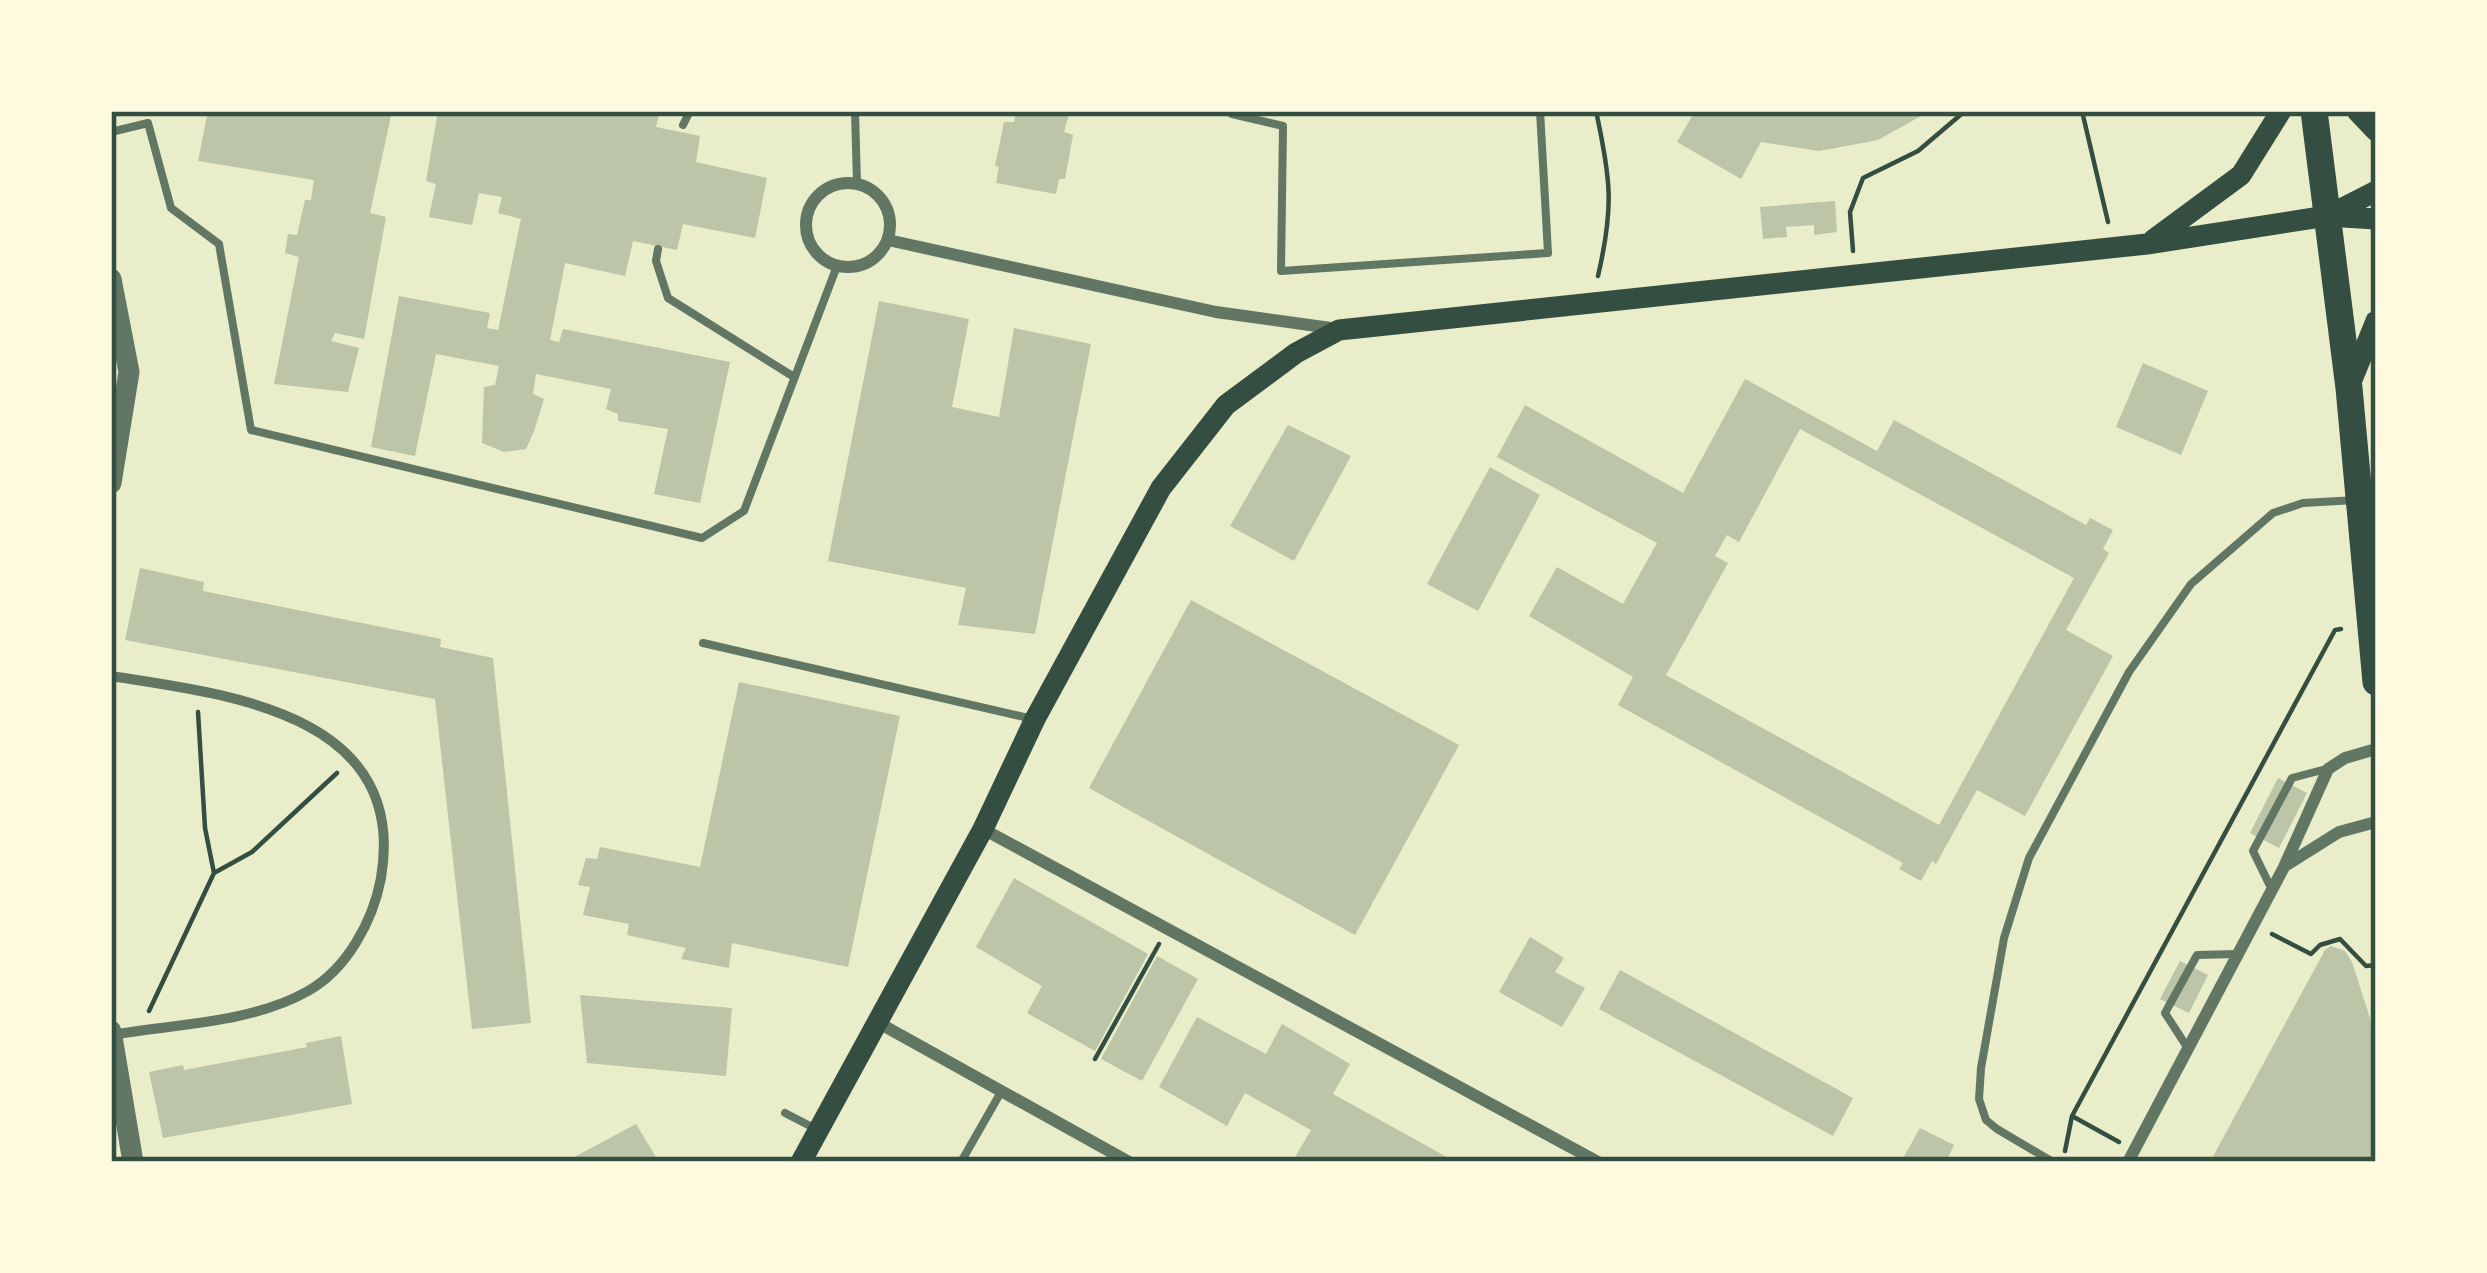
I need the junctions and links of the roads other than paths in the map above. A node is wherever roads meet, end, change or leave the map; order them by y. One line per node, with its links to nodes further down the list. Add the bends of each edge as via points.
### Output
1 (148, 111): 9 (lane)
2 (690, 111): 10 (lane)
3 (855, 111): 13 (lane)
4 (1540, 111): 8 (lane, via 1548,253 1281,271 1282,126)
5 (2281, 111): 18 (main road, via 2241,175)
6 (2314, 111): 15 (highway)
7 (2357, 111): 11 (main road)
8 (1232, 114)
9 (148, 123): 12 (lane); 24 (lane, via 171,208 219,244 251,430 702,538 744,511)
10 (683, 124)
11 (2376, 131)
12 (111, 132)
13 (857, 183): 17 (street, via 882,198); 20 (street, via 817,196 806,222 814,250)
14 (2376, 191): 15 (main road)
15 (2327, 216): 16 (main road); 18 (main road); 25 (highway)
16 (2376, 219)
17 (888, 240): 20 (street, via 873,260); 23 (street, via 1216,312)
18 (2147, 244): 23 (main road)
19 (658, 249): 24 (lane, via 668,298)
20 (837, 266): 24 (lane)
21 (111, 278): 26 (street, via 129,372)
22 (2376, 321): 25 (main road)
23 (1339, 330): 32 (main road, via 1226,404 1161,488)
24 (794, 376)
25 (2349, 388): 28 (highway)
26 (116, 419): 27 (street)
27 (111, 483)
28 (2357, 500): 31 (highway); 52 (lane, via 2273,513 2191,584 2129,672 2029,858 2004,938 1979,1099 1997,1129)
29 (703, 643): 32 (lane)
30 (111, 676): 41 (street, via 295,716 327,737 366,782 383,839 378,894 356,942 314,988 262,1010)
31 (2376, 682)
32 (1034, 719): 36 (main road)
33 (2376, 749): 34 (street)
34 (2328, 769): 37 (street); 38 (lane, via 2292,778 2253,851)
35 (2376, 822): 37 (street, via 2339,832)
36 (982, 829): 40 (main road); 51 (street)
37 (2284, 867): 38 (street)
38 (2272, 890): 39 (street)
39 (2237, 954): 42 (street); 42 (lane, via 2197,955 2165,1013)
40 (877, 1022): 43 (street); 45 (main road)
41 (111, 1033): 47 (street)
42 (2188, 1048): 46 (street)
43 (1001, 1091): 49 (lane); 50 (street)
44 (785, 1112): 45 (lane)
45 (818, 1130): 48 (main road)
46 (2131, 1156)
47 (134, 1162)
48 (801, 1162)
49 (962, 1162)
50 (1129, 1162)
51 (1598, 1162)
52 (2058, 1162)

